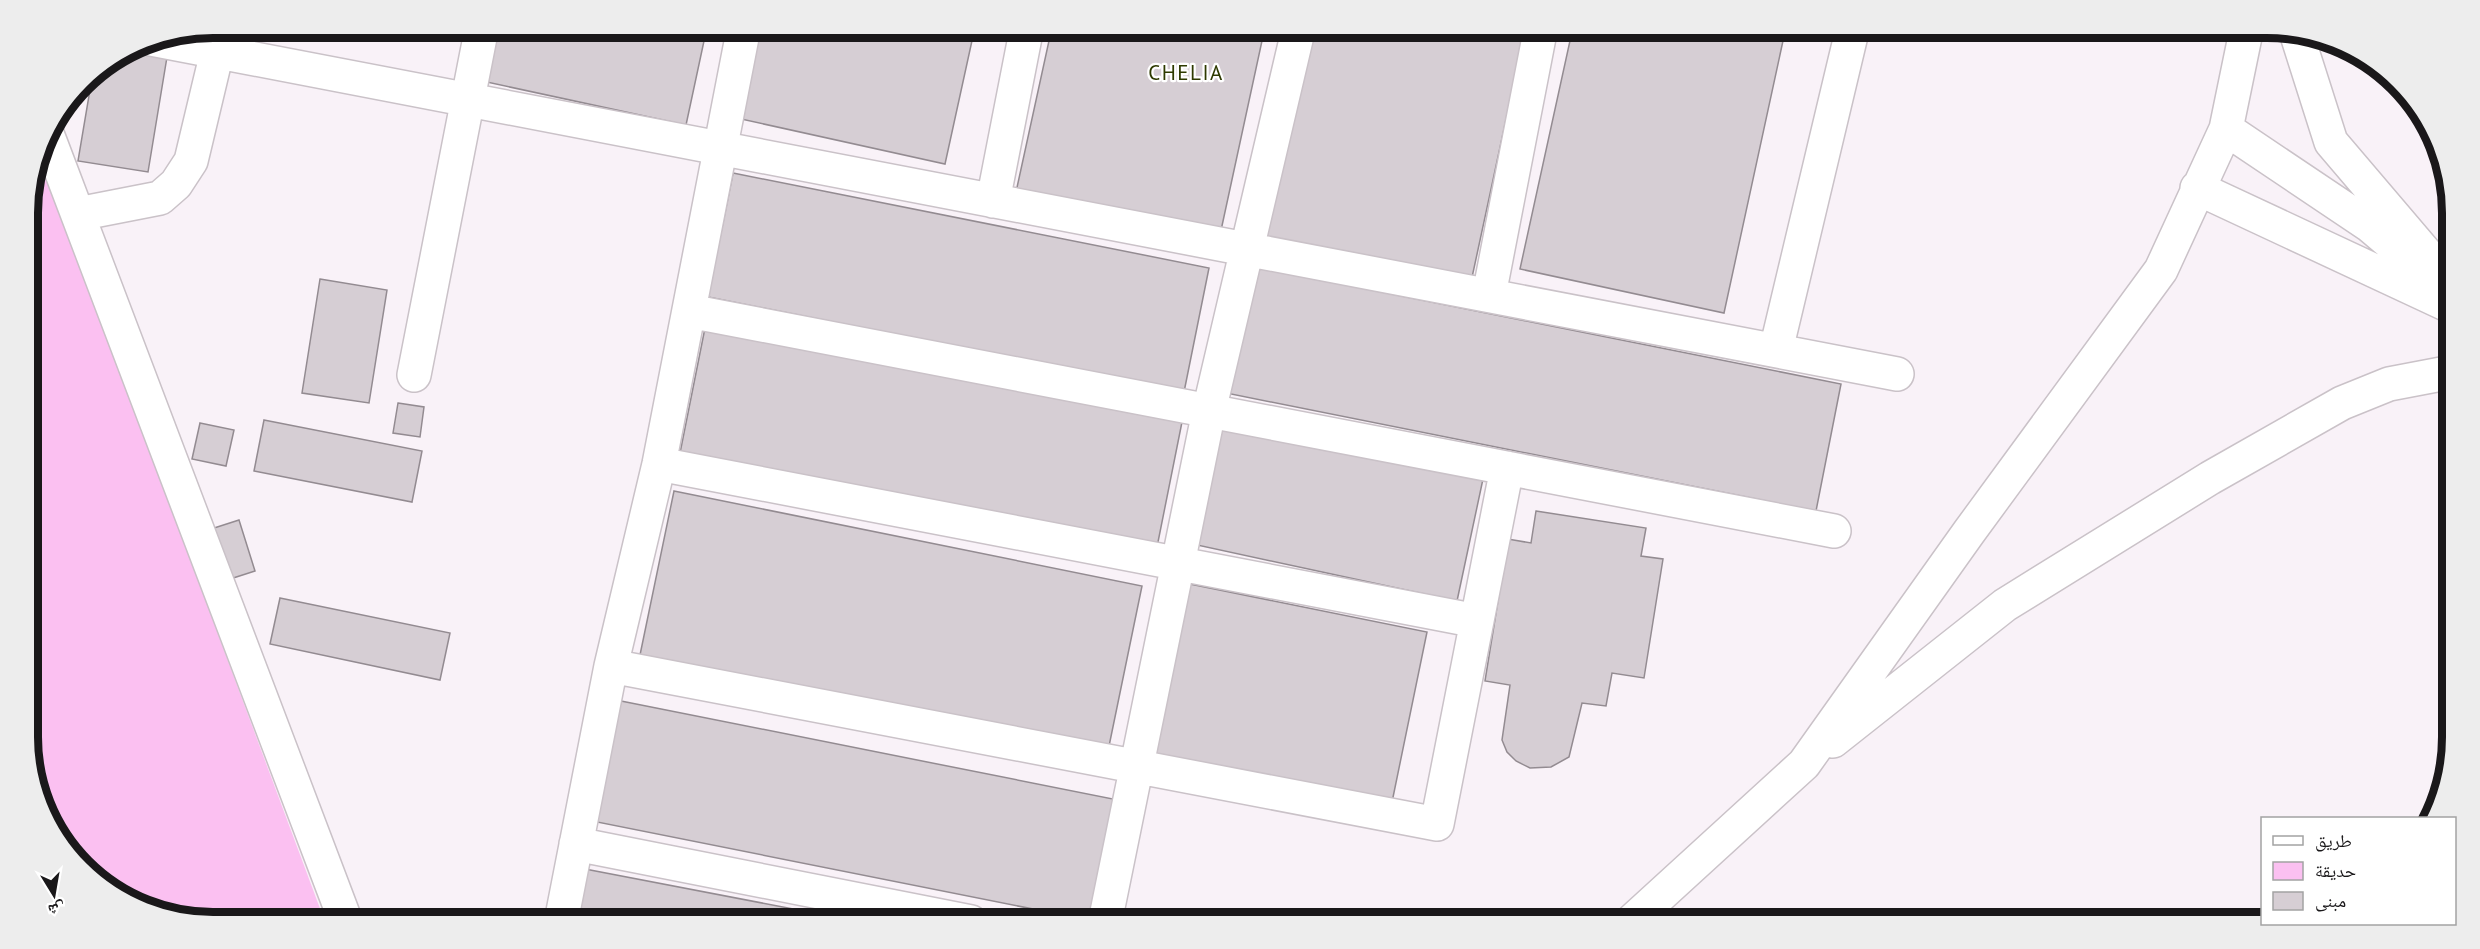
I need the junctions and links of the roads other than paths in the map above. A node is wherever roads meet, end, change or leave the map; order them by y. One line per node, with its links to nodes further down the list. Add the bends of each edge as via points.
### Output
1 (480, 38): 11 (street)
2 (742, 38): 14 (street)
3 (1025, 38): 16 (street)
4 (1296, 38): 18 (street)
5 (1539, 38): 21 (street)
6 (1850, 38): 24 (street)
7 (2245, 38): 12 (street)
8 (193, 39): 9 (street)
9 (221, 39): 11 (street); 17 (street, via 191,161 176,184 160,198)
10 (2299, 41): 19 (street, via 2331,142)
11 (468, 99): 14 (street); 27 (street)
12 (2226, 129): 15 (street); 20 (street, via 2369,225)
13 (51, 145): 17 (street)
14 (721, 148): 16 (street); 23 (street)
15 (2197, 188): 22 (street); 35 (street, via 2161,270)
16 (993, 201): 18 (street)
17 (78, 214): 39 (street)
18 (1247, 250): 21 (street); 28 (street)
19 (2442, 272)
20 (2442, 287)
21 (1489, 295): 24 (street)
22 (2442, 303)
23 (689, 311): 28 (street); 29 (street)
24 (1776, 350): 25 (street)
25 (1897, 374)
26 (2442, 374): 35 (street, via 2388,384 2342,403 2210,478 2005,605)
27 (414, 375)
28 (1209, 411): 30 (street); 32 (street)
29 (659, 464): 32 (street); 34 (street)
30 (1507, 468): 31 (street); 33 (street)
31 (1834, 531)
32 (1177, 564): 33 (street); 36 (street)
33 (1477, 621): 36 (street, via 1437,824)
34 (611, 666): 36 (street); 37 (street)
35 (1804, 764): 38 (street)
36 (1135, 767): 42 (street)
37 (576, 844): 40 (street); 41 (street)
38 (1643, 911)
39 (342, 912)
40 (563, 912)
41 (881, 912)
42 (1107, 912)

